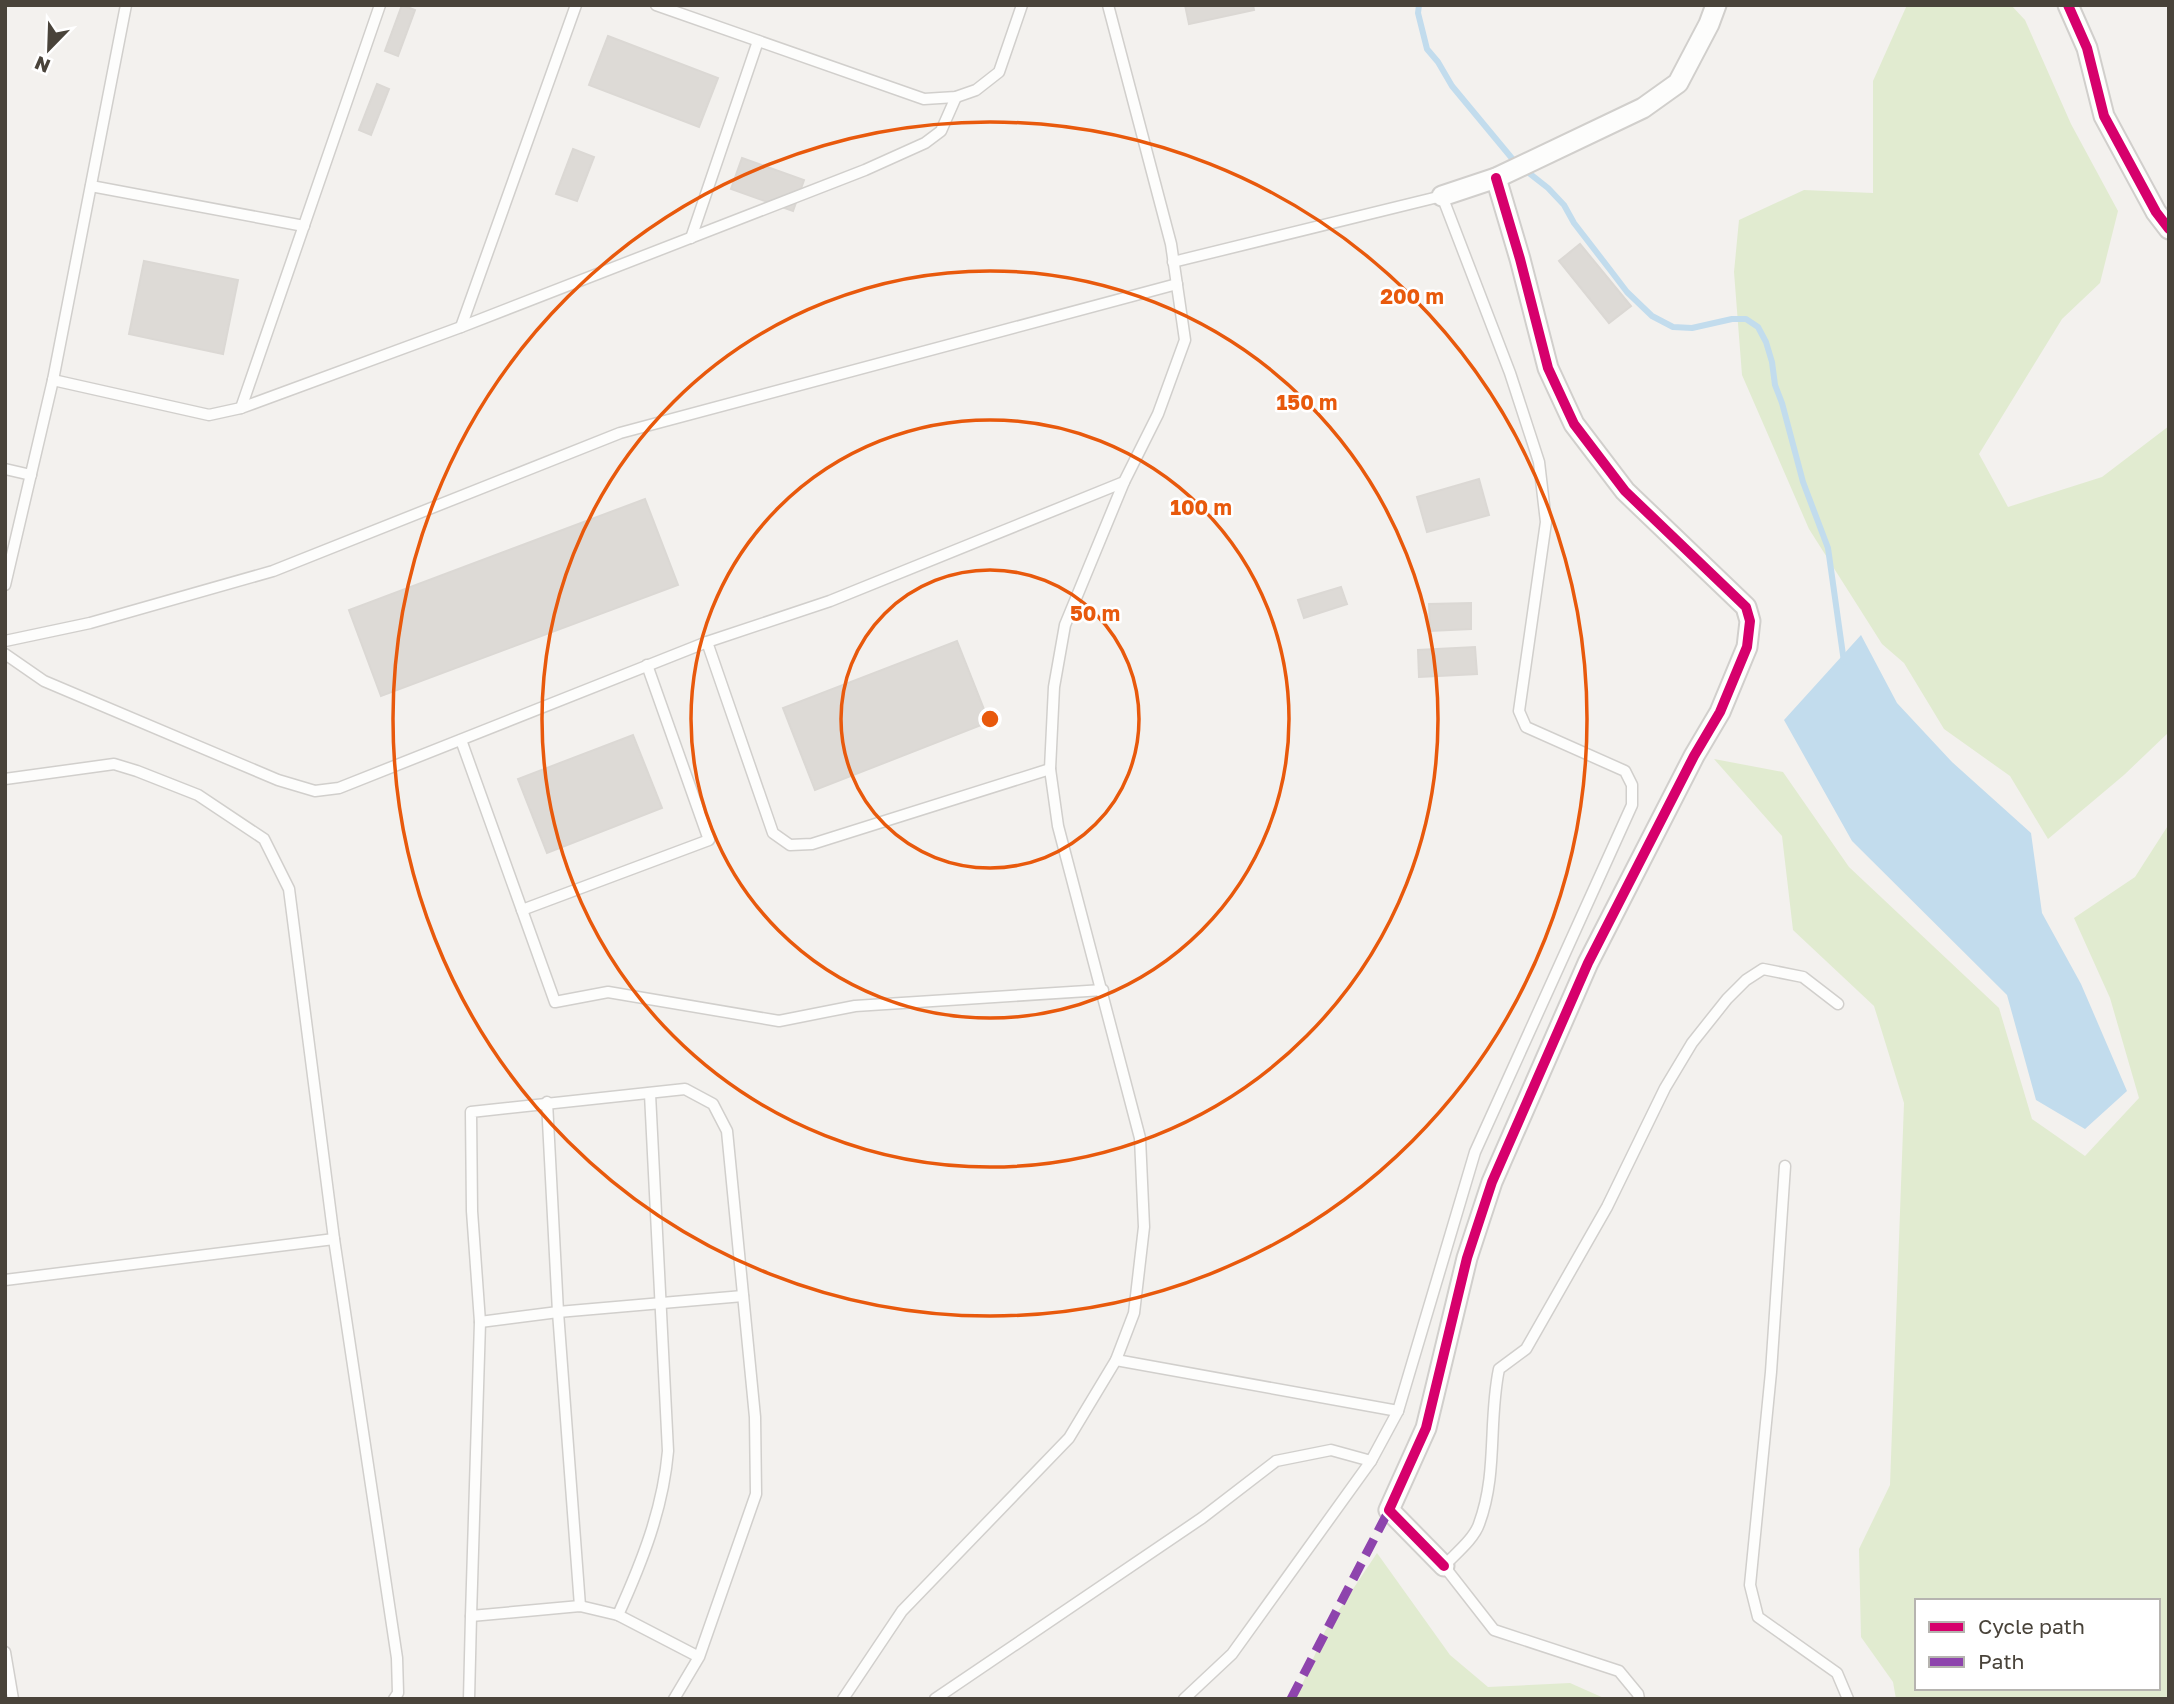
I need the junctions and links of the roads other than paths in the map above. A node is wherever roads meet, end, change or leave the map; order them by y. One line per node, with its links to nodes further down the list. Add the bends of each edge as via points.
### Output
1 (126, 5): 12 (lane)
2 (380, 5): 14 (lane)
3 (576, 5): 19 (lane)
4 (656, 5): 9 (lane)
5 (1022, 5): 10 (lane, via 999,72)
6 (1108, 5): 17 (lane)
7 (1716, 5): 11 (street, via 1678,83 1643,108)
8 (2068, 5): 15 (street, via 2087,48 2104,116)
9 (758, 41): 10 (lane, via 924,99); 16 (lane)
10 (956, 97): 16 (lane, via 941,131 925,142)
11 (1496, 178): 13 (street); 48 (street, via 1548,368 1574,424 1625,491 1746,607 1750,633 1720,712 1588,963 1492,1182 1466,1258 1426,1428 1389,1510)
12 (91, 186): 14 (lane); 20 (lane)
13 (1442, 196): 17 (lane); 46 (lane, via 1539,462 1546,522 1519,711 1526,727 1625,771 1632,785 1632,806 1475,1152)
14 (304, 226): 21 (lane)
15 (2169, 229)
16 (691, 238): 19 (lane)
17 (1173, 262): 18 (lane)
18 (1177, 284): 24 (lane, via 1185,340 1158,414); 26 (lane, via 620,433 273,571 90,623)
19 (461, 327): 21 (lane)
20 (53, 380): 21 (lane, via 209,415); 23 (lane)
21 (242, 408)
22 (5, 469): 23 (lane)
23 (31, 475): 25 (lane)
24 (1124, 482): 27 (lane, via 830,601); 31 (lane, via 1065,625 1054,687)
25 (5, 585)
26 (5, 641)
27 (707, 642): 29 (lane); 31 (lane, via 773,833 790,845 812,844)
28 (5, 654): 30 (lane, via 44,681 314,791 339,788)
29 (647, 665): 30 (lane); 33 (lane, via 709,840)
30 (461, 740): 33 (lane)
31 (1050, 769): 34 (lane, via 1058,826)
32 (5, 779): 39 (lane, via 114,764 198,795 264,839 289,889)
33 (522, 910): 34 (lane, via 555,1002 608,992 779,1021 855,1006)
34 (1103, 990): 45 (lane, via 1140,1138 1144,1227 1134,1313)
35 (1838, 1004): 48 (lane, via 1803,977 1763,969 1727,999 1692,1043 1526,1349 1499,1369 1493,1398 1493,1464 1478,1527)
36 (650, 1094): 37 (lane); 41 (lane, via 685,1089 713,1104 727,1131); 42 (lane)
37 (547, 1102): 43 (lane); 44 (lane, via 471,1112)
38 (1785, 1166): 62 (lane, via 1751,1585 1758,1617 1837,1673)
39 (334, 1239): 40 (lane); 55 (lane, via 397,1658 398,1693)
40 (5, 1280)
41 (743, 1296): 42 (lane); 53 (lane, via 755,1417 756,1494)
42 (660, 1303): 43 (lane); 50 (lane, via 668,1451 665,1485 644,1557)
43 (558, 1312): 44 (lane); 49 (lane)
44 (480, 1322): 51 (lane)
45 (1116, 1360): 46 (lane); 58 (lane, via 1069,1438 902,1611)
46 (1398, 1411): 47 (lane)
47 (1371, 1461): 59 (lane, via 1331,1451 1276,1461 1202,1518); 60 (lane, via 1233,1654)
48 (1444, 1566): 61 (lane, via 1494,1630 1619,1671)
49 (580, 1606): 50 (lane); 51 (lane)
50 (618, 1615): 53 (lane)
51 (471, 1616): 56 (lane)
52 (5, 1652): 54 (lane)
53 (699, 1657): 57 (lane)
54 (13, 1699)
55 (394, 1699)
56 (469, 1699)
57 (674, 1699)
58 (843, 1699)
59 (935, 1699)
60 (1184, 1699)
61 (1639, 1699)
62 (1848, 1699)

